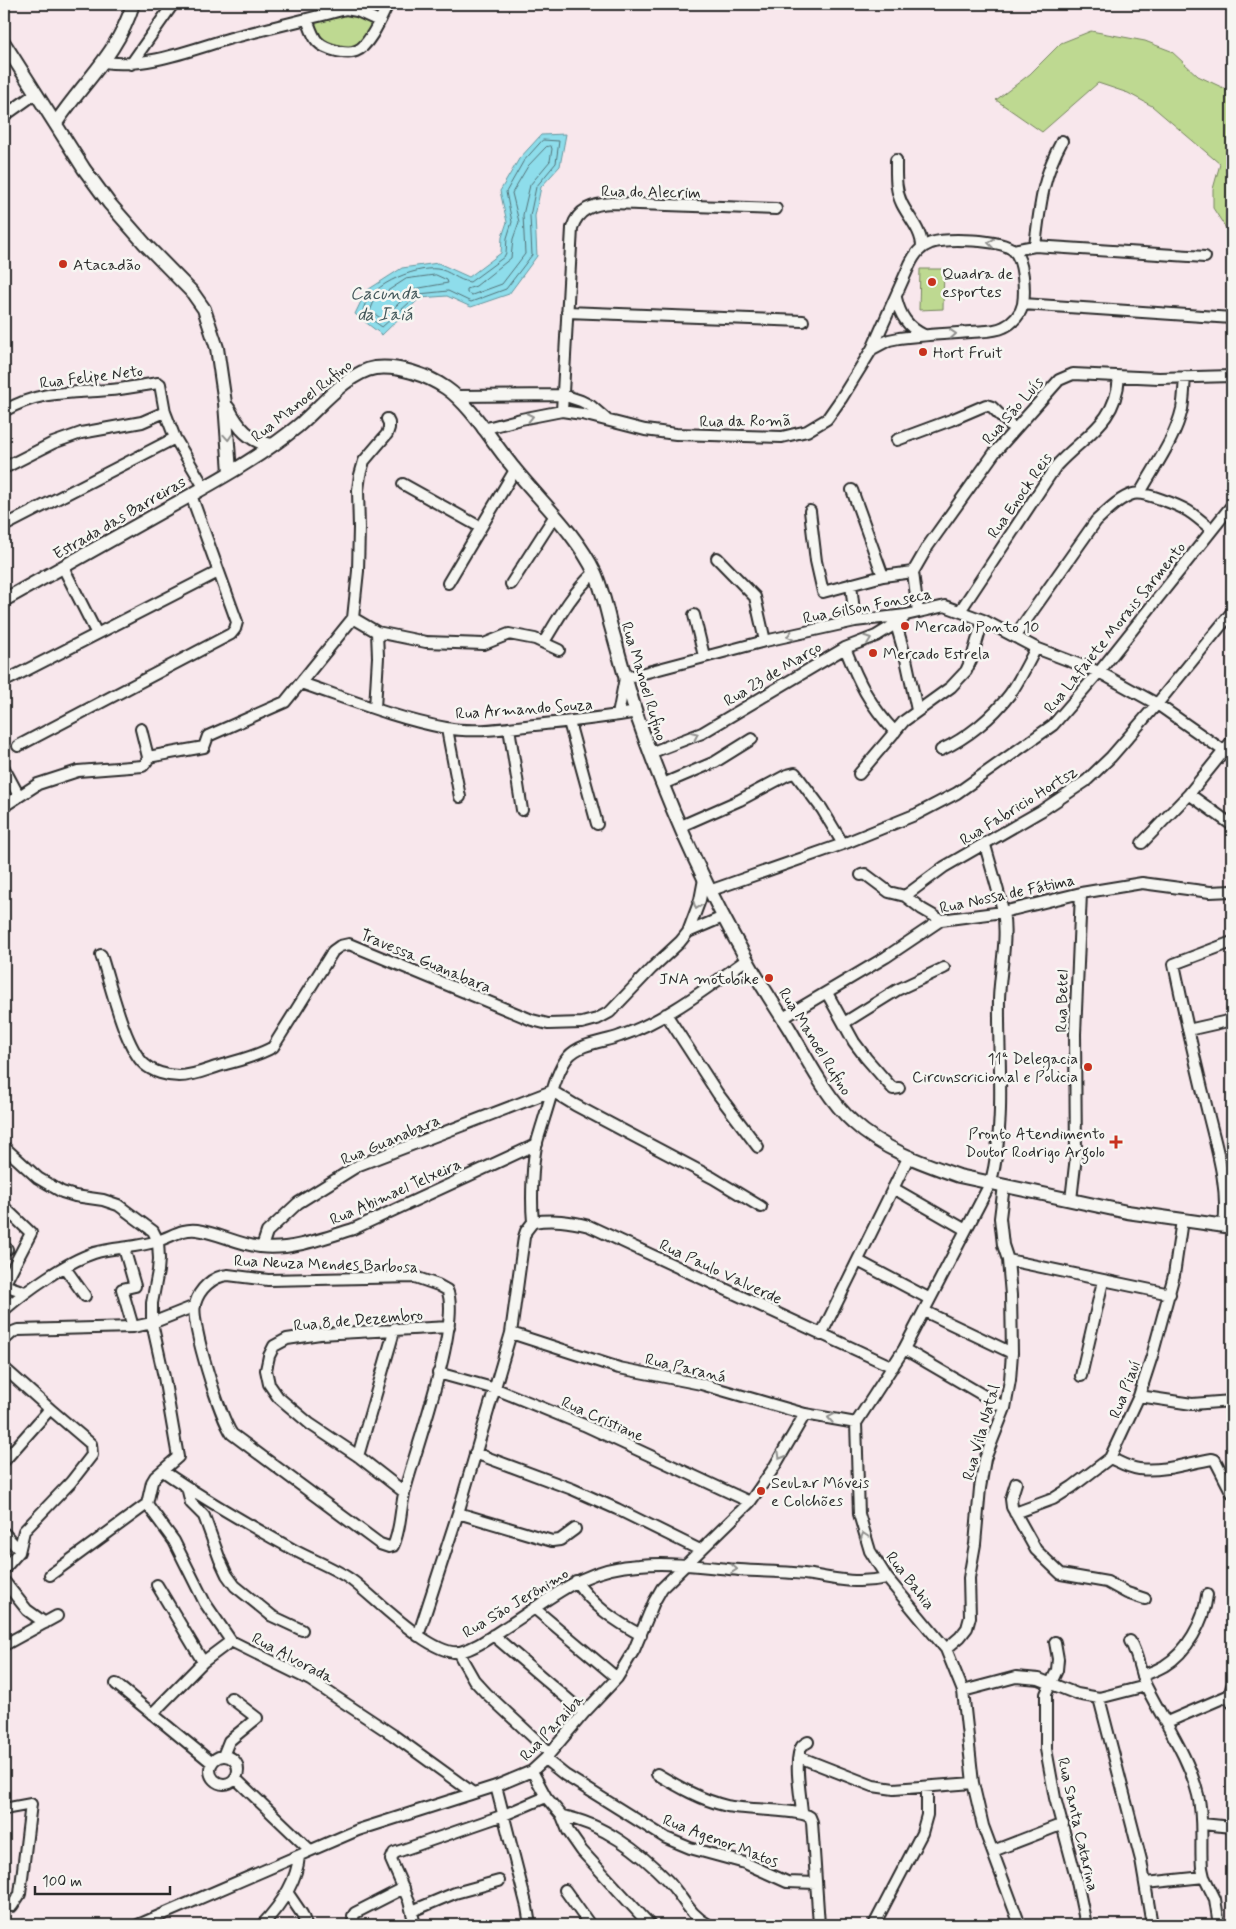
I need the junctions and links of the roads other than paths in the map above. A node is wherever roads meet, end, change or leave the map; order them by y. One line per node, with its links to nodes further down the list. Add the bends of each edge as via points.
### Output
1 (133, 4): 7 (main road, via 118,40)
2 (173, 4): 8 (street)
3 (388, 4): 5 (street)
4 (307, 19): 5 (street, via 352,9); 5 (street, via 314,38 321,46 349,52 360,49 367,42); 8 (street)
5 (379, 21)
6 (4, 42): 9 (main road)
7 (104, 62): 8 (street); 11 (main road)
8 (131, 64)
9 (35, 94): 10 (street); 11 (main road)
10 (4, 116)
11 (56, 124): 31 (main road, via 109,203 198,300 214,334)
12 (1062, 141): 15 (street, via 1045,180)
13 (896, 160): 16 (street, via 898,194 920,235)
14 (776, 209): 21 (street, Rua do Alecrim, via 612,203 592,206 579,214 572,228)
15 (1035, 246): 17 (street); 18 (street)
16 (922, 247): 17 (street, one-way to 16, via 987,242 946,241); 19 (street, via 915,254)
17 (1013, 250): 20 (street, via 1021,262)
18 (1205, 257)
19 (896, 298): 24 (street, via 909,326); 25 (street, Rua da Romã)
20 (1023, 304): 22 (street); 24 (street, one-way to 20, via 1004,328 1016,318)
21 (567, 312): 23 (street); 29 (street, Rua do Alecrim)
22 (1232, 318)
23 (804, 321)
24 (925, 336): 25 (street, via 889,340)
25 (872, 349): 36 (street, Rua da Romã, via 827,419 794,435 692,435 645,430)
26 (1232, 376): 28 (street, Rua São Luís)
27 (1119, 377): 28 (street, Rua São Luís); 38 (street, Rua São Luís, via 1065,376); 67 (street, Rua Enock Reis, via 1116,398 1101,425 1056,466)
28 (1185, 377): 49 (street, via 1183,400 1172,437)
29 (562, 395): 30 (street, Rua da Romã); 34 (street, Rua do Alecrim); 36 (street, Rua da Romã, via 591,406)
30 (457, 396): 37 (main road, Rua Manoel Rufino); 41 (main road, Rua Manoel Rufino, via 418,374 375,368 353,378 306,420)
31 (225, 403): 41 (main road, via 245,433); 45 (main road, one-way to 45)
32 (4, 411): 33 (street, Rua Felipe Neto, via 50,393 158,383)
33 (165, 412): 39 (street, Rua Felipe Neto); 43 (street, via 142,422 81,433)
34 (562, 412): 36 (street, Rua da Romã); 37 (street, Rua da Romã, one-way to 34)
35 (387, 419): 72 (street, via 387,434 364,461 360,475 358,571)
36 (608, 421)
37 (483, 429): 44 (main road, Rua Manoel Rufino)
38 (1014, 430): 40 (street, via 992,407 986,405); 60 (street, Rua São Luís, via 928,546)
39 (175, 438): 47 (street, Rua Felipe Neto); 54 (street)
40 (897, 440)
41 (271, 445): 42 (main road, Rua Manoel Rufino)
42 (249, 459): 45 (main road, Estrada das Barreiras)
43 (4, 468)
44 (515, 470): 53 (main road, Rua Manoel Rufino); 55 (street)
45 (230, 472): 47 (main road, Estrada das Barreiras)
46 (402, 484): 55 (street)
47 (204, 487): 50 (main road, Estrada das Barreiras)
48 (852, 490): 62 (street)
49 (1140, 493): 56 (street, via 1188,511); 78 (street, via 1131,494 1096,521)
50 (191, 495): 58 (main road, Estrada das Barreiras); 59 (street)
51 (1232, 505): 56 (street, Rua Lafaiete Morais Sarmento)
52 (810, 512): 65 (street, via 823,592)
53 (554, 517): 61 (main road, Rua Manoel Rufino); 64 (street)
54 (4, 526)
55 (480, 527): 63 (street)
56 (1212, 530): 85 (street, Rua Lafaiete Morais Sarmento)
57 (717, 558): 79 (street, via 755,597)
58 (63, 567): 66 (main road, Estrada das Barreiras); 77 (street)
59 (218, 572): 77 (street); 101 (street, via 237,622 231,634)
60 (914, 572): 62 (street); 68 (street)
61 (594, 573): 80 (street, via 572,596); 86 (main road, Rua Manoel Rufino, via 605,601)
62 (883, 576): 65 (street)
63 (448, 583)
64 (511, 584)
65 (851, 584): 74 (street)
66 (4, 600)
67 (960, 611): 68 (street, Rua Gilson Fonseca, via 946,606); 73 (street, Rua Gilson Fonseca)
68 (918, 612): 71 (street, Rua Gilson Fonseca)
69 (1232, 612): 89 (street, Rua Fabricio Hortsz)
70 (694, 615): 84 (street)
71 (906, 615): 74 (street, Rua Gilson Fonseca); 75 (street, Rua 23 de Março)
72 (353, 618): 76 (street); 88 (street)
73 (983, 620): 78 (street, Rua Gilson Fonseca); 91 (street, via 966,671 952,687)
74 (855, 621): 79 (street, Rua Gilson Fonseca, one-way to 79)
75 (896, 624): 81 (street, Rua 23 de Março, one-way to 75); 91 (street)
76 (377, 632): 80 (street, via 444,644 489,643 509,634); 90 (street)
77 (97, 634): 87 (street)
78 (1015, 636): 82 (street, Rua Gilson Fonseca)
79 (765, 641): 84 (street, Rua Gilson Fonseca)
80 (544, 642): 83 (street)
81 (845, 648): 98 (street, via 864,693); 104 (street, Rua 23 de Março, one-way to 81, via 702,733)
82 (1036, 648): 85 (street, Rua Gilson Fonseca); 102 (street, via 1003,703 962,739)
83 (560, 650)
84 (704, 656): 86 (street, Rua Gilson Fonseca)
85 (1099, 672): 89 (street, Rua Gilson Fonseca); 118 (street, Rua Lafaiete Morais Sarmento, via 1053,725 964,789 917,814)
86 (625, 678): 92 (main road, Rua Manoel Rufino); 93 (street)
87 (9, 679)
88 (301, 683): 90 (street, Rua Armando Souza); 105 (street, via 285,702 208,736 204,747)
89 (1157, 704): 103 (street, Rua Gilson Fonseca); 119 (street, Rua Fabricio Hortsz, via 1086,781)
90 (375, 708): 96 (street, Rua Armando Souza)
91 (917, 710): 98 (street)
92 (636, 712): 93 (street, Rua Armando Souza); 104 (main road, Rua Manoel Rufino)
93 (618, 715): 94 (street, Rua Armando Souza)
94 (569, 722): 97 (street, Rua Armando Souza); 114 (street)
95 (141, 728): 105 (street)
96 (448, 728): 97 (street, Rua Armando Souza); 111 (street)
97 (509, 728): 113 (street)
98 (895, 732): 107 (street)
99 (752, 739): 108 (street, via 715,762)
100 (1232, 741): 103 (street)
101 (18, 746)
102 (941, 750)
103 (1228, 752): 109 (street)
104 (650, 753): 108 (main road, Rua Manoel Rufino)
105 (148, 757): 110 (street, via 143,766 78,771 38,784)
106 (4, 768): 110 (street)
107 (859, 774)
108 (663, 784): 116 (main road, Rua Manoel Rufino)
109 (1189, 794): 115 (street); 117 (street)
110 (19, 796): 112 (street)
111 (460, 797)
112 (4, 806)
113 (522, 810)
114 (597, 824)
115 (1232, 825)
116 (681, 826): 118 (street, via 795,773); 121 (main road, Rua Manoel Rufino)
117 (1142, 843)
118 (843, 844): 121 (street, Rua Lafaiete Morais Sarmento)
119 (985, 845): 124 (street, Rua Fabricio Hortsz, via 944,867); 125 (street)
120 (862, 875): 124 (street, via 892,894)
121 (707, 885): 126 (main road, Rua Manoel Rufino); 128 (street, Travessa Guanabara, one-way to 128)
122 (1232, 892): 123 (street, Rua Nossa de Fátima, via 1142,883)
123 (1081, 893): 125 (street, Rua Nossa de Fátima); 148 (street, Rua Betel, via 1075,1025 1076,1156)
124 (905, 896): 127 (street)
125 (1003, 912): 127 (street, Rua Nossa de Fátima); 145 (street, via 999,1002 1000,1128)
126 (724, 917): 128 (street, Travessa Guanabara); 131 (main road, Rua Manoel Rufino)
127 (941, 920): 133 (street, Rua Nossa de Fátima)
128 (688, 932): 130 (street, Travessa Guanabara, via 610,1012 582,1024 532,1020 349,944 340,946 333,951 274,1047 178,1076 153,1070 136,1053)
129 (1232, 942): 138 (street, via 1174,964)
130 (101, 955)
131 (746, 960): 134 (street); 135 (main road, Rua Manoel Rufino)
132 (944, 968): 137 (street, via 898,990)
133 (827, 993): 135 (street, Rua Nossa de Fátima); 137 (street)
134 (666, 1014): 140 (street, via 621,1036 575,1050 564,1064); 143 (street, via 712,1086)
135 (783, 1018): 144 (main road, Rua Manoel Rufino, via 848,1118 874,1139)
136 (1232, 1020): 138 (street)
137 (844, 1023): 139 (street, via 866,1058 893,1090)
138 (1188, 1030): 153 (street, via 1222,1174)
139 (899, 1088)
140 (552, 1091): 141 (street); 150 (street); 156 (street, Rua Guanabara, via 359,1165 298,1203 266,1232)
141 (536, 1144): 152 (street); 156 (street, Rua Abimael Telxeira, via 353,1229 307,1242)
142 (4, 1147): 155 (street, via 38,1178 62,1192 118,1205 153,1231)
143 (758, 1147)
144 (909, 1156): 145 (main road, Rua Manoel Rufino, via 958,1176); 147 (street)
145 (990, 1182): 146 (main road, Rua Manoel Rufino); 154 (street)
146 (1004, 1185): 148 (main road, Rua Manoel Rufino); 158 (street, Rua Vila Natal, via 1001,1232)
147 (893, 1188): 154 (street); 159 (street)
148 (1071, 1200): 151 (main road, Rua Manoel Rufino)
149 (4, 1207): 162 (street, via 31,1233)
150 (761, 1207)
151 (1182, 1220): 153 (main road, Rua Manoel Rufino); 164 (street, Rua Piauí)
152 (533, 1222): 174 (street, via 524,1237); 175 (street, Rua Paulo Valverde, via 567,1220 588,1226)
153 (1228, 1226)
154 (966, 1230): 166 (street)
155 (158, 1241): 156 (street, Rua Abimael Telxeira, via 177,1232 197,1230); 157 (street, Rua Abimael Telxeira); 170 (street)
156 (262, 1247)
157 (124, 1248): 160 (street, Rua Abimael Telxeira, via 93,1253); 172 (street, via 135,1286 122,1290)
158 (1008, 1260): 161 (street); 178 (street, Rua Vila Natal)
159 (858, 1261): 166 (street); 175 (street)
160 (65, 1268): 163 (street, Rua Abimael Telxeira); 165 (street)
161 (1103, 1281): 164 (street); 182 (street)
162 (4, 1285): 163 (street)
163 (25, 1292): 168 (street, Rua Abimael Telxeira)
164 (1170, 1294): 184 (street, Rua Piauí)
165 (85, 1296)
166 (930, 1299): 169 (street)
167 (195, 1306): 170 (street); 171 (street, Rua Neuza Mendes Barbosa, via 199,1294 221,1276 268,1280 414,1277 447,1290 451,1303); 197 (street, via 197,1330 215,1392 232,1434 380,1544 389,1547 395,1544)
168 (4, 1310)
169 (924, 1311): 177 (street); 178 (street)
170 (152, 1323): 172 (street); 194 (street, via 178,1456)
171 (450, 1327): 173 (street, Rua 8 de Dezembro); 181 (street)
172 (133, 1328): 176 (street, via 18,1330)
173 (395, 1328): 191 (street); 191 (street, Rua 8 de Dezembro, via 287,1339 274,1346 269,1356 266,1370 269,1384 278,1397 310,1424)
174 (512, 1333): 183 (street); 188 (street, Rua Paraná, via 604,1364 701,1384)
175 (821, 1335): 179 (street, Rua Paulo Valverde)
176 (4, 1340)
177 (904, 1349): 179 (street); 187 (street)
178 (1012, 1353): 187 (street, Rua Vila Natal)
179 (893, 1367): 189 (street)
180 (4, 1369): 186 (street)
181 (438, 1373): 183 (street, Rua Cristiane); 197 (street)
182 (1081, 1376)
183 (496, 1389): 190 (street); 199 (street, Rua Cristiane, via 584,1425)
184 (1139, 1396): 185 (street, via 1192,1404); 192 (street, Rua Piauí)
185 (1232, 1401)
186 (49, 1407): 193 (street); 205 (street, via 91,1444 92,1456 24,1531)
187 (1005, 1408): 227 (street, Rua Vila Natal, via 985,1459 980,1488 969,1578 970,1617 967,1628)
188 (805, 1414): 189 (street, Rua Paraná, one-way to 188); 199 (street, Rua Paraiba, one-way to 199)
189 (856, 1423): 210 (street, Rua Bahia, one-way to 189, via 870,1551 858,1514)
190 (475, 1453): 201 (street); 206 (street, via 572,1489)
191 (358, 1456): 197 (street, Rua 8 de Dezembro)
192 (1110, 1458): 198 (street, via 1138,1469 1170,1468 1216,1460); 202 (street, Rua Piauí, via 1072,1487)
193 (4, 1461)
194 (163, 1471): 196 (street, Rua São Jerônimo); 200 (street, via 152,1482)
195 (1016, 1483): 202 (street, via 1011,1500)
196 (187, 1487): 219 (street, via 191,1503 204,1516 220,1560 235,1586 272,1616); 222 (street, Rua São Jerônimo, via 354,1582)
197 (404, 1492)
198 (1232, 1493)
199 (750, 1502): 206 (street, Rua Paraiba)
200 (147, 1504): 209 (street); 223 (street, Rua Alvorada, via 174,1541 206,1603)
201 (458, 1513): 203 (street, via 552,1541 560,1540); 222 (street)
202 (1015, 1513): 215 (street, via 1042,1558 1064,1576 1107,1582)
203 (575, 1529)
204 (4, 1533): 205 (street)
205 (19, 1550): 208 (street)
206 (700, 1550): 207 (street, Rua Paraiba)
207 (686, 1566): 210 (street, Rua São Jerônimo, one-way to 210, via 812,1575 840,1581); 212 (street, Rua São Jerônimo, via 640,1564 617,1567 594,1572); 221 (street, Rua Paraiba, via 662,1588)
208 (4, 1569)
209 (50, 1575)
210 (887, 1578): 227 (street, Rua Bahia)
211 (4, 1581): 218 (street, via 21,1604)
212 (576, 1581): 216 (street, Rua São Jerônimo); 221 (street, via 596,1605)
213 (157, 1585): 229 (street)
214 (1206, 1595): 231 (street, via 1205,1606 1189,1642)
215 (1145, 1599)
216 (534, 1608): 220 (street, Rua São Jerônimo); 230 (street)
217 (57, 1616): 218 (street)
218 (45, 1623): 226 (street)
219 (302, 1630)
220 (493, 1635): 228 (street, Rua São Jerônimo); 238 (street)
221 (641, 1635): 230 (street, Rua Paraiba)
222 (418, 1636): 228 (street, Rua São Jerônimo)
223 (231, 1641): 229 (street); 252 (street, Rua Alvorada, via 310,1680)
224 (1130, 1641): 231 (street)
225 (1055, 1642): 232 (street, Rua Santa Catarina, via 1057,1664)
226 (4, 1645)
227 (946, 1649): 234 (street, Rua Bahia)
228 (458, 1652): 243 (street, Rua Agenor Matos, via 486,1694)
229 (203, 1662): 239 (street)
230 (617, 1678): 238 (street, Rua Paraiba)
231 (1144, 1681): 237 (street); 240 (street)
232 (1052, 1683): 234 (street, via 1016,1677); 237 (street, via 1077,1694); 258 (street, Rua Santa Catarina, via 1046,1694 1046,1749)
233 (116, 1684): 239 (street)
234 (963, 1691): 249 (street, Rua Bahia)
235 (1231, 1695): 240 (street)
236 (231, 1698): 242 (street, via 257,1718 229,1741)
237 (1099, 1698): 267 (street)
238 (584, 1713): 243 (street, Rua Paraiba)
239 (152, 1714): 245 (street)
240 (1167, 1722): 259 (street, via 1195,1785)
241 (808, 1742): 244 (street, via 802,1746)
242 (223, 1756): 245 (street); 248 (street, via 235,1761 238,1770)
243 (548, 1756): 246 (street, Rua Paraiba); 266 (street, Rua Agenor Matos, via 565,1775 666,1838 745,1863 787,1882)
244 (799, 1757): 251 (street, via 873,1786); 255 (street, via 798,1777)
245 (212, 1762): 248 (street, via 210,1774 217,1782 225,1784)
246 (532, 1771): 250 (street, Rua Paraiba); 253 (street)
247 (657, 1774): 255 (street, via 701,1798 727,1806)
248 (235, 1778): 261 (street)
249 (973, 1783): 251 (street); 262 (street, Rua Bahia, via 983,1826)
250 (496, 1786): 252 (street, Rua Paraiba); 256 (street)
251 (927, 1788): 283 (street, via 927,1815 922,1833)
252 (473, 1792): 261 (street, Rua Paraiba, via 358,1830)
253 (546, 1797): 256 (street); 257 (street)
254 (4, 1808): 271 (street, via 31,1804 20,1894)
255 (804, 1813): 266 (street, via 812,1822)
256 (504, 1815): 268 (street, via 392,1854 391,1860); 278 (street)
257 (562, 1816): 280 (street, via 582,1851); 281 (street, via 588,1823 623,1844 668,1882 695,1917)
258 (1063, 1824): 262 (street); 285 (street, Rua Santa Catarina)
259 (1202, 1824): 260 (street); 264 (street)
260 (1232, 1827)
261 (310, 1850): 263 (street, Rua Paraiba)
262 (993, 1851): 284 (street, Rua Bahia)
263 (299, 1856): 270 (street, via 296,1872); 273 (street, Rua Paraiba)
264 (1204, 1877): 267 (street); 287 (street, via 1215,1899)
265 (498, 1881): 272 (street)
266 (816, 1883): 282 (street)
267 (1146, 1883): 286 (street)
268 (404, 1888): 272 (street); 276 (street, via 355,1913)
269 (566, 1890): 279 (street)
270 (286, 1892): 274 (street); 275 (street)
271 (12, 1906)
272 (412, 1910): 277 (street)
273 (138, 1925)
274 (262, 1925)
275 (306, 1925)
276 (354, 1925)
277 (416, 1925)
278 (530, 1925)
279 (590, 1925)
280 (650, 1925)
281 (709, 1925)
282 (819, 1925)
283 (874, 1925)
284 (1020, 1925)
285 (1086, 1925)
286 (1152, 1925)
287 (1219, 1925)

